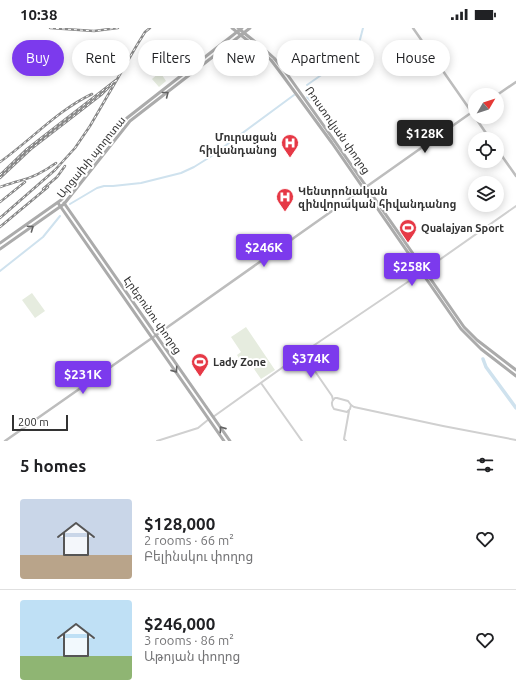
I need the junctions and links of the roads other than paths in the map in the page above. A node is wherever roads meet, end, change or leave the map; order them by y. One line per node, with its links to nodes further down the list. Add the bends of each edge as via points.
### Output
1 (232, 28): 4 (main road, Ռոստովյան փողոց)
2 (250, 28): 5 (main road, Արցախի պողոտա)
3 (413, 28): 12 (main road)
4 (239, 29): 5 (main road, Ռոստովյան փողոց); 6 (main road, Արցախի պողոտա)
5 (242, 34): 7 (main road, Արցախի պողոտա); 19 (main road, Ռոստովյան փողոց, via 274,58 287,74)
6 (205, 57)
7 (205, 64)
8 (181, 76): 14 (main road, Արցախի պողոտա, via 132,114)
9 (189, 76): 14 (main road, Արցախի պողոտա, one-way to 9)
10 (516, 82): 11 (main road)
11 (504, 90)
12 (468, 106)
13 (468, 115): 19 (main road)
14 (125, 124): 15 (main road, Արցախի պողոտա); 16 (main road, Արցախի պողոտա)
15 (100, 152): 16 (main road); 20 (main road, Արցախի պողոտա)
16 (103, 154): 22 (main road, Արցախի պողոտա)
17 (504, 159): 18 (main road)
18 (516, 176)
19 (365, 188): 27 (main road, Ռոստովյան փողոց); 28 (main road)
20 (61, 200): 21 (main road, Արցախի պողոտա); 22 (main road, Էրեբունու փողոց)
21 (58, 203): 24 (main road, Էրեբունու փողոց); 25 (main road, Արցախի պողոտա)
22 (64, 204): 24 (main road, Արցախի պողոտա); 28 (main road, Էրեբունու փողոց)
23 (516, 206): 27 (street)
24 (61, 207): 26 (main road, Արցախի պողոտա, one-way to 24); 29 (main road, Էրեբունու փողոց)
25 (0, 243)
26 (0, 249)
27 (423, 271): 30 (street); 31 (main road, via 470,334); 32 (main road, via 467,336)
28 (156, 335): 29 (main road); 42 (main road, Էրեբունու փողոց)
29 (152, 338): 43 (main road, Էրեբունու փողոց, one-way to 43); 46 (main road)
30 (303, 354): 33 (street); 34 (street)
31 (516, 370)
32 (516, 376)
33 (261, 383): 42 (street); 50 (street)
34 (332, 396): 35 (street); 36 (street)
35 (336, 398): 36 (street); 37 (street, via 348,401)
36 (333, 400): 40 (street, via 334,409)
37 (351, 405): 38 (street); 39 (street)
38 (354, 407): 39 (street); 45 (street)
39 (350, 409): 40 (street); 41 (street)
40 (346, 412): 41 (street)
41 (349, 415): 44 (street)
42 (213, 417): 43 (street); 49 (main road, Էրեբունու փողոց, one-way to 42)
43 (209, 419): 47 (street, via 198,428); 48 (main road, Էրեբունու փողոց)
44 (345, 440)
45 (516, 440)
46 (5, 441)
47 (157, 441)
48 (224, 441)
49 (230, 441)
50 (302, 441)

